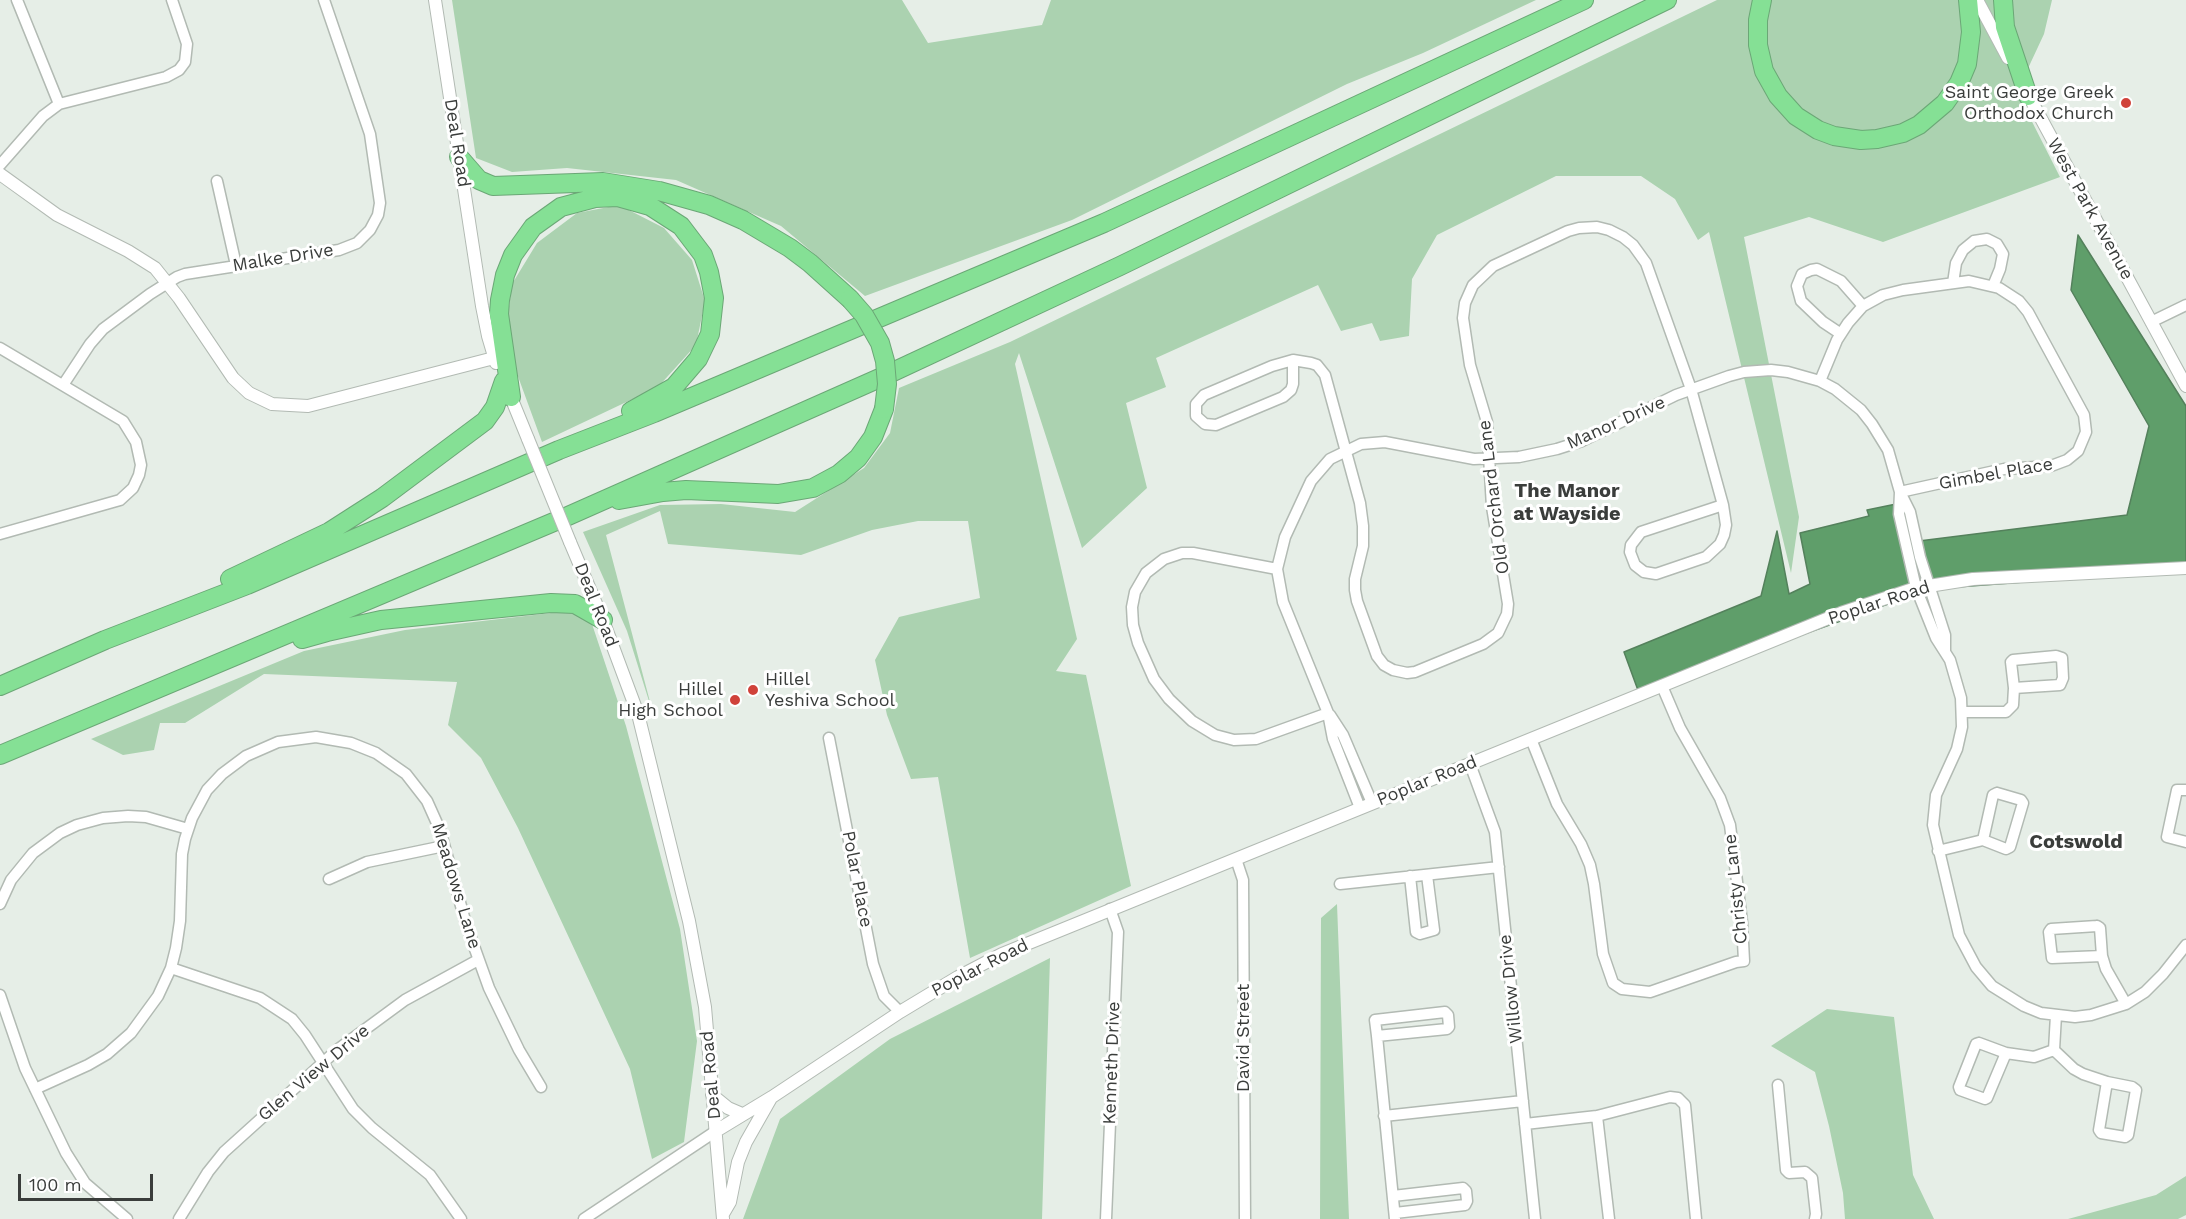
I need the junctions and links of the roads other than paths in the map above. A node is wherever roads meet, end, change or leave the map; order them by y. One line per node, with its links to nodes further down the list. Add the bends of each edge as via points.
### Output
1 (17, 0): 12 (street)
2 (172, 0): 12 (street, via 188,44 179,70 166,77)
3 (324, 0): 17 (street, Malke Drive, via 370,134 380,191 378,215 365,236 347,248)
4 (435, 0): 13 (street, Deal Road)
5 (1584, 0): 33 (highway, via 1104,224)
6 (1666, 0): 38 (highway, via 1015,315)
7 (1762, 0): 8 (highway, via 1758,45 1764,71 1778,96 1796,116 1818,130 1834,136 1877,140 1918,125 1945,103 1959,83 1971,32)
8 (1968, 0)
9 (1977, 0): 11 (street, West Park Avenue)
10 (2002, 0): 11 (highway, via 2005,27)
11 (2028, 96): 23 (street, West Park Avenue)
12 (59, 104): 14 (street, via 43,116)
13 (459, 157): 26 (street, Deal Road); 38 (highway, bridge, via 487,185 603,182 659,190 743,220 810,263 850,299 880,343 887,384 884,409 873,437 858,458 839,474 813,488 778,494 686,490)
14 (0, 165)
15 (0, 174): 18 (street, via 57,215 141,258)
16 (217, 181): 17 (street)
17 (236, 266): 18 (street, Malke Drive, via 185,274)
18 (168, 283): 26 (street, via 233,378 249,393 279,406 308,406); 29 (street, Malke Drive, via 103,329)
19 (1953, 283): 20 (street, Gimbel Place); 20 (street, via 1963,250 1974,241 1987,239 1997,244 2002,254); 22 (street, Gimbel Place, via 1892,292)
20 (1993, 285): 36 (street, Gimbel Place, via 2019,301 2037,325 2085,415 2082,444 2071,457 2051,466 2004,469)
21 (2186, 305): 23 (street)
22 (1863, 306): 24 (street, Gimbel Place); 24 (street, via 1841,281 1817,270 1802,274 1797,286 1801,301)
23 (2151, 322): 30 (street, West Park Avenue)
24 (1840, 334): 28 (street, Gimbel Place)
25 (0, 348): 29 (street)
26 (494, 358): 31 (street, Deal Road)
27 (1293, 360): 27 (street, via 1204,395 1196,404 1196,416 1205,424 1216,425 1282,397 1293,384); 34 (street, Old Orchard Lane, via 1311,363 1324,375)
28 (1820, 381): 32 (street, Manor Drive, via 1788,372 1758,370); 36 (street, Manor Drive, via 1848,398 1872,424 1887,450)
29 (63, 385): 39 (street, via 129,428 140,455 137,481 127,495 113,503)
30 (2186, 386)
31 (507, 389): 33 (highway, via 500,300 509,264 533,227 561,207 606,197 650,206 681,226 703,255 714,298 710,334 702,353 674,387); 43 (street, Deal Road, bridge); 44 (highway, via 478,428 356,516 313,541)
32 (1690, 389): 35 (street, Manor Drive, via 1582,441 1518,457); 35 (street, Old Orchard Lane, via 1639,252 1609,230 1588,227 1568,231 1493,266 1473,285 1465,303 1463,327 1487,422); 37 (street, Old Orchard Lane)
33 (559, 450): 44 (highway, via 247,585)
34 (1346, 451): 35 (street, Manor Drive, via 1360,444 1385,442); 35 (street, Old Orchard Lane, via 1363,526 1354,590 1357,601 1380,659 1393,670 1407,673 1483,644 1504,623 1508,604 1492,507); 41 (street, Manor Drive, via 1330,459 1311,481 1285,537)
35 (1490, 459)
36 (1900, 492): 42 (street, Manor Drive, via 1899,514)
37 (1723, 505): 37 (street, Old Orchard Lane, via 1724,535 1706,557 1656,574 1635,565 1631,545 1641,532)
38 (585, 508): 45 (highway)
39 (0, 534)
40 (2186, 568): 42 (street, Poplar Road, via 1999,577)
41 (1278, 569): 50 (street, Manor Drive, via 1283,602); 50 (street, via 1193,553 1164,559 1146,573 1135,592 1133,625 1138,643 1154,679 1169,699 1192,721 1215,735 1234,740 1256,739)
42 (1923, 587): 47 (street, Poplar Road, via 1841,613); 49 (street, Manor Drive, via 1936,638 1960,689)
43 (603, 620): 45 (highway, via 569,602 464,611 364,624); 86 (street, Deal Road, via 638,714 689,921 702,980)
44 (105, 640): 46 (highway)
45 (242, 654): 53 (highway)
46 (0, 686)
47 (1662, 686): 52 (street, Poplar Road); 52 (street, Christy Lane, via 1726,812 1744,961 1650,992 1622,989 1613,983 1603,954 1590,865 1557,804)
48 (2014, 688): 48 (street, via 2060,685 2062,658 2013,660); 49 (street, via 2013,705 2006,712)
49 (1962, 712): 61 (street, Manor Drive, via 1957,749 1934,804)
50 (1328, 713): 56 (street, Manor Drive, via 1333,739)
51 (829, 738): 76 (street, Polar Place, via 873,964 884,996)
52 (1531, 739): 54 (street, Poplar Road)
53 (0, 755)
54 (1470, 764): 56 (street, Poplar Road); 63 (street, Willow Drive, via 1494,824)
55 (2186, 790): 59 (street, via 2177,790 2167,837)
56 (1366, 806): 62 (street, Poplar Road)
57 (188, 829): 60 (street, Meadows Lane, via 207,790 238,761 279,742 316,737 360,746 398,767 427,801); 68 (street, via 128,816 77,825 33,853); 73 (street, Meadows Lane, via 182,854 178,940)
58 (1983, 840): 58 (street, via 2010,847 2021,800 1993,795); 61 (street)
59 (2186, 842)
60 (444, 846): 66 (street, via 367,862); 72 (street, Meadows Lane)
61 (1938, 850): 77 (street, Manor Drive, via 1959,935 1976,967 2012,1001)
62 (1236, 859): 69 (street, Poplar Road); 102 (street, David Street, via 1243,880)
63 (1499, 867): 64 (street); 88 (street, Willow Drive)
64 (1427, 874): 65 (street); 65 (street, via 1434,930 1420,934 1416,932)
65 (1410, 876): 67 (street)
66 (329, 879)
67 (1340, 884)
68 (1, 900)
69 (1110, 909): 76 (street, Poplar Road, via 1002,954); 101 (street, Kenneth Drive, via 1118,932)
70 (2186, 945): 75 (street, Manor Drive, via 2154,984)
71 (2102, 957): 71 (street, via 2055,959 2051,955 2049,932 2097,926); 75 (street)
72 (478, 960): 81 (street, Glen View Drive, via 405,1000); 84 (street, Meadows Lane, via 502,1018)
73 (171, 968): 81 (street, via 275,1006 292,1019); 85 (street, Meadows Lane, via 151,1008 132,1033 88,1065)
74 (0, 995): 85 (street)
75 (2126, 1004): 77 (street, Manor Drive, via 2091,1016)
76 (900, 1012): 87 (street, Poplar Road)
77 (2056, 1015): 79 (street)
78 (1377, 1036): 78 (street, via 1447,1029 1448,1015 1445,1012 1375,1020); 90 (street)
79 (2054, 1050): 80 (street, via 2034,1057); 82 (street, via 2074,1069)
80 (2006, 1053): 80 (street, via 1987,1098 1960,1090 1976,1044)
81 (323, 1063): 98 (street, Glen View Drive, via 224,1152); 99 (street, via 360,1117 430,1175)
82 (2107, 1082): 82 (street, via 2099,1130 2125,1137 2136,1090)
83 (1778, 1085): 106 (street, via 1786,1170 1805,1172 1812,1178)
84 (541, 1087)
85 (35, 1089): 97 (street, via 79,1174)
86 (712, 1095): 89 (street); 93 (street, Deal Road)
87 (772, 1097): 89 (street, Poplar Road); 95 (street, via 739,1159)
88 (1523, 1101): 90 (street); 92 (street, Willow Drive)
89 (742, 1114): 93 (street, Poplar Road)
90 (1384, 1116): 94 (street)
91 (1597, 1116): 92 (street); 104 (street); 105 (street, via 1670,1096 1682,1100)
92 (1525, 1124): 103 (street, Willow Drive)
93 (716, 1131): 95 (street, Deal Road); 100 (street)
94 (1393, 1196): 96 (street); 96 (street, via 1463,1188 1467,1201 1465,1205)
95 (723, 1216)
96 (1395, 1216)
97 (127, 1219)
98 (179, 1219)
99 (460, 1219)
100 (584, 1219)
101 (1106, 1219)
102 (1245, 1219)
103 (1536, 1219)
104 (1609, 1219)
105 (1696, 1219)
106 (1815, 1219)

